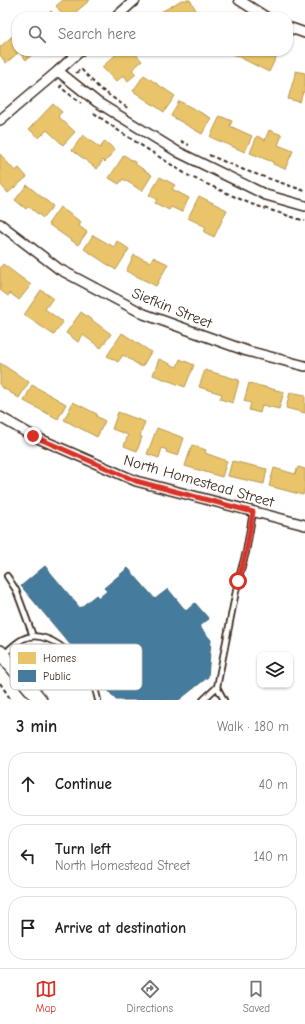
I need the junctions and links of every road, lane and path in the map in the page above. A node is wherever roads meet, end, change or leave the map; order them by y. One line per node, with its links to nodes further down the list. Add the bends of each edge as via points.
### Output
1 (135, 0): 3 (street)
2 (239, 0): 4 (street)
3 (122, 12)
4 (258, 12)
5 (293, 29): 6 (street)
6 (305, 33)
7 (75, 56): 9 (street)
8 (81, 69): 10 (path, via 99,88)
9 (58, 72): 11 (street); 16 (street, via 97,102 178,152 266,195)
10 (130, 110)
11 (0, 120)
12 (180, 141): 13 (path)
13 (193, 147)
14 (206, 154): 15 (path)
15 (305, 191)
16 (305, 206)
17 (0, 224): 18 (street, Siefkin Street, via 59,269 144,314 247,351)
18 (305, 366)
19 (0, 417): 20 (street, North Homestead Street, via 33,436 136,481)
20 (253, 512): 21 (street, North Homestead Street); 30 (lane)
21 (305, 525)
22 (7, 576): 23 (lane, via 16,590)
23 (33, 636): 24 (lane); 25 (lane)
24 (16, 644)
25 (57, 644)
26 (10, 648): 27 (lane)
27 (1, 655): 28 (main road)
28 (10, 665)
29 (0, 683): 33 (path)
30 (217, 687): 36 (lane); 37 (lane)
31 (31, 690): 34 (main road)
32 (96, 690): 35 (lane)
33 (11, 700)
34 (40, 700)
35 (98, 700)
36 (203, 700)
37 (224, 700)

